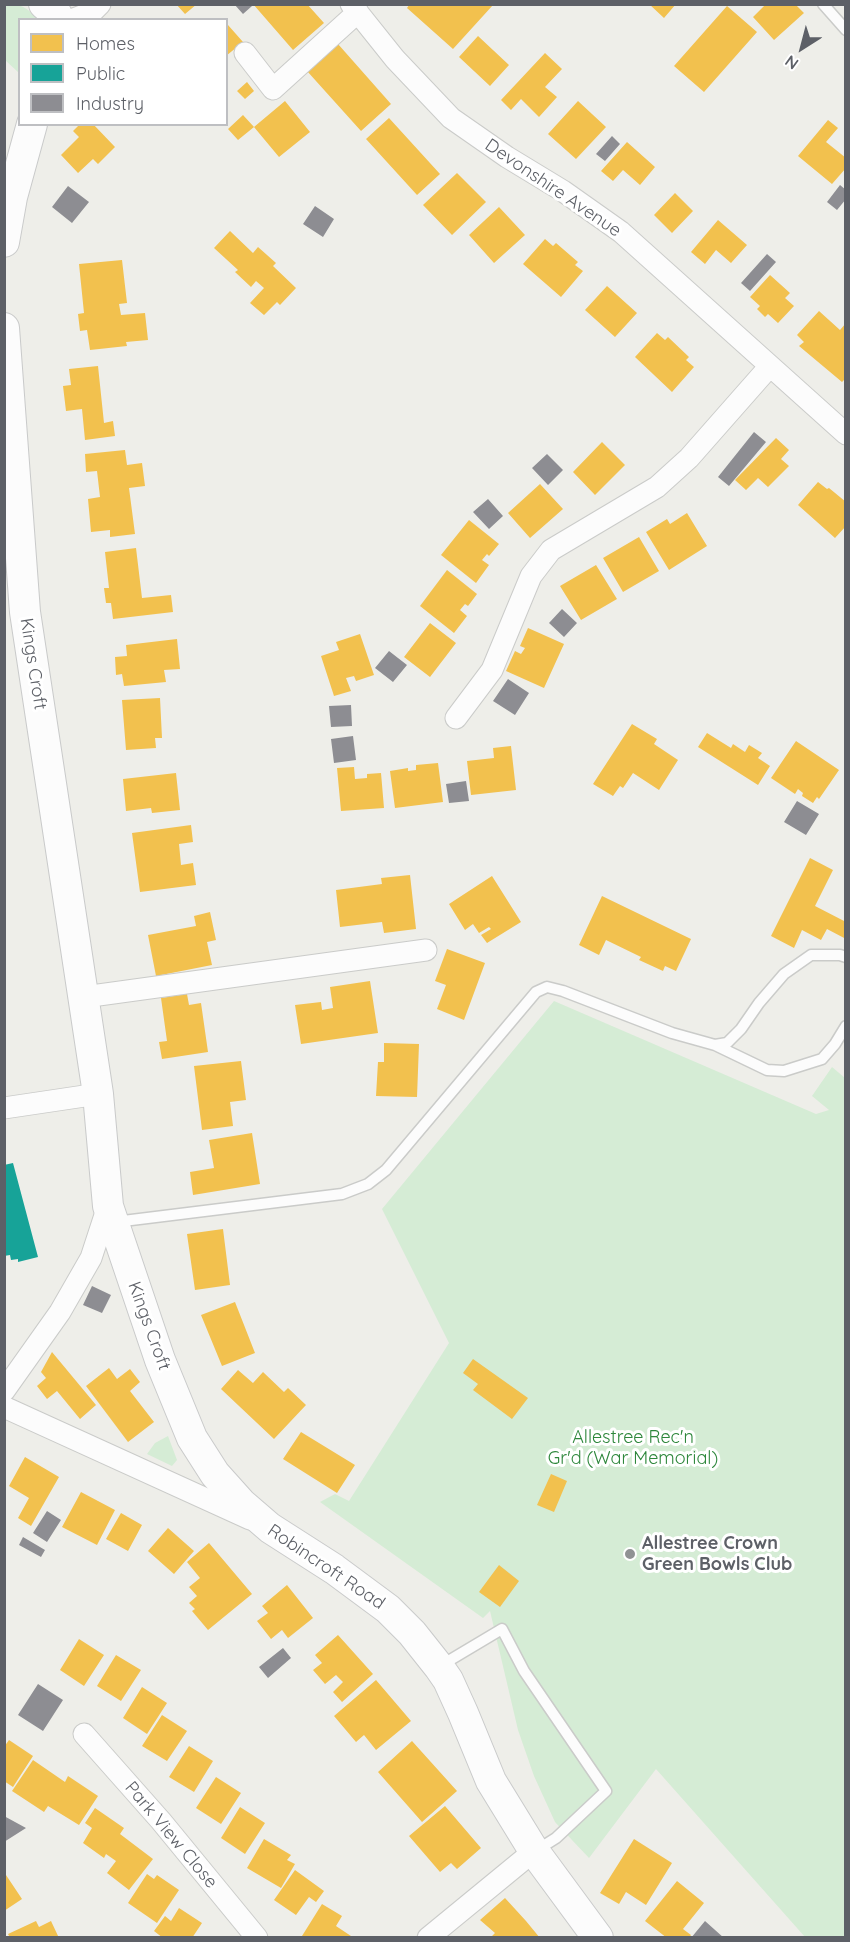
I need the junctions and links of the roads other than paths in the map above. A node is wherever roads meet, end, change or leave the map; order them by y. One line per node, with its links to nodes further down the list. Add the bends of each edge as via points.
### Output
1 (100, 4): 4 (street, via 92,12)
2 (823, 4): 5 (lane)
3 (354, 8): 6 (street, via 273,89); 10 (street, Devonshire Avenue, via 451,118 621,232)
4 (57, 13)
5 (846, 30)
6 (244, 54)
7 (31, 126): 8 (street)
8 (4, 242)
9 (4, 328): 15 (street, Kings Croft, via 25,612)
10 (770, 366): 11 (street, Devonshire Avenue); 12 (street, via 689,459 657,487 551,550 531,576 492,670)
11 (846, 434)
12 (456, 718)
13 (426, 950): 15 (street)
14 (846, 957): 17 (lane, via 811,955 784,974 741,1029 727,1042)
15 (84, 997): 18 (street, Kings Croft)
16 (846, 1026): 17 (lane, via 822,1059 784,1071 767,1070)
17 (715, 1045): 20 (lane, via 547,987 536,992 386,1170 368,1184 342,1194)
18 (98, 1094): 19 (street); 20 (street, Kings Croft)
19 (4, 1108)
20 (110, 1215): 21 (street, via 60,1312); 23 (street, Kings Croft, via 160,1360 192,1438 215,1474)
21 (7, 1383)
22 (4, 1407): 23 (street, Robincroft Road)
23 (270, 1528): 24 (street, Robincroft Road, via 373,1597 412,1633)
24 (440, 1667): 26 (street, Robincroft Road, via 491,1780); 26 (lane, via 502,1629 524,1671 606,1791 556,1838)
25 (84, 1734): 27 (street, Park View Close)
26 (534, 1851): 28 (street); 29 (street, Robincroft Road)
27 (257, 1938)
28 (428, 1938)
29 (598, 1938)

